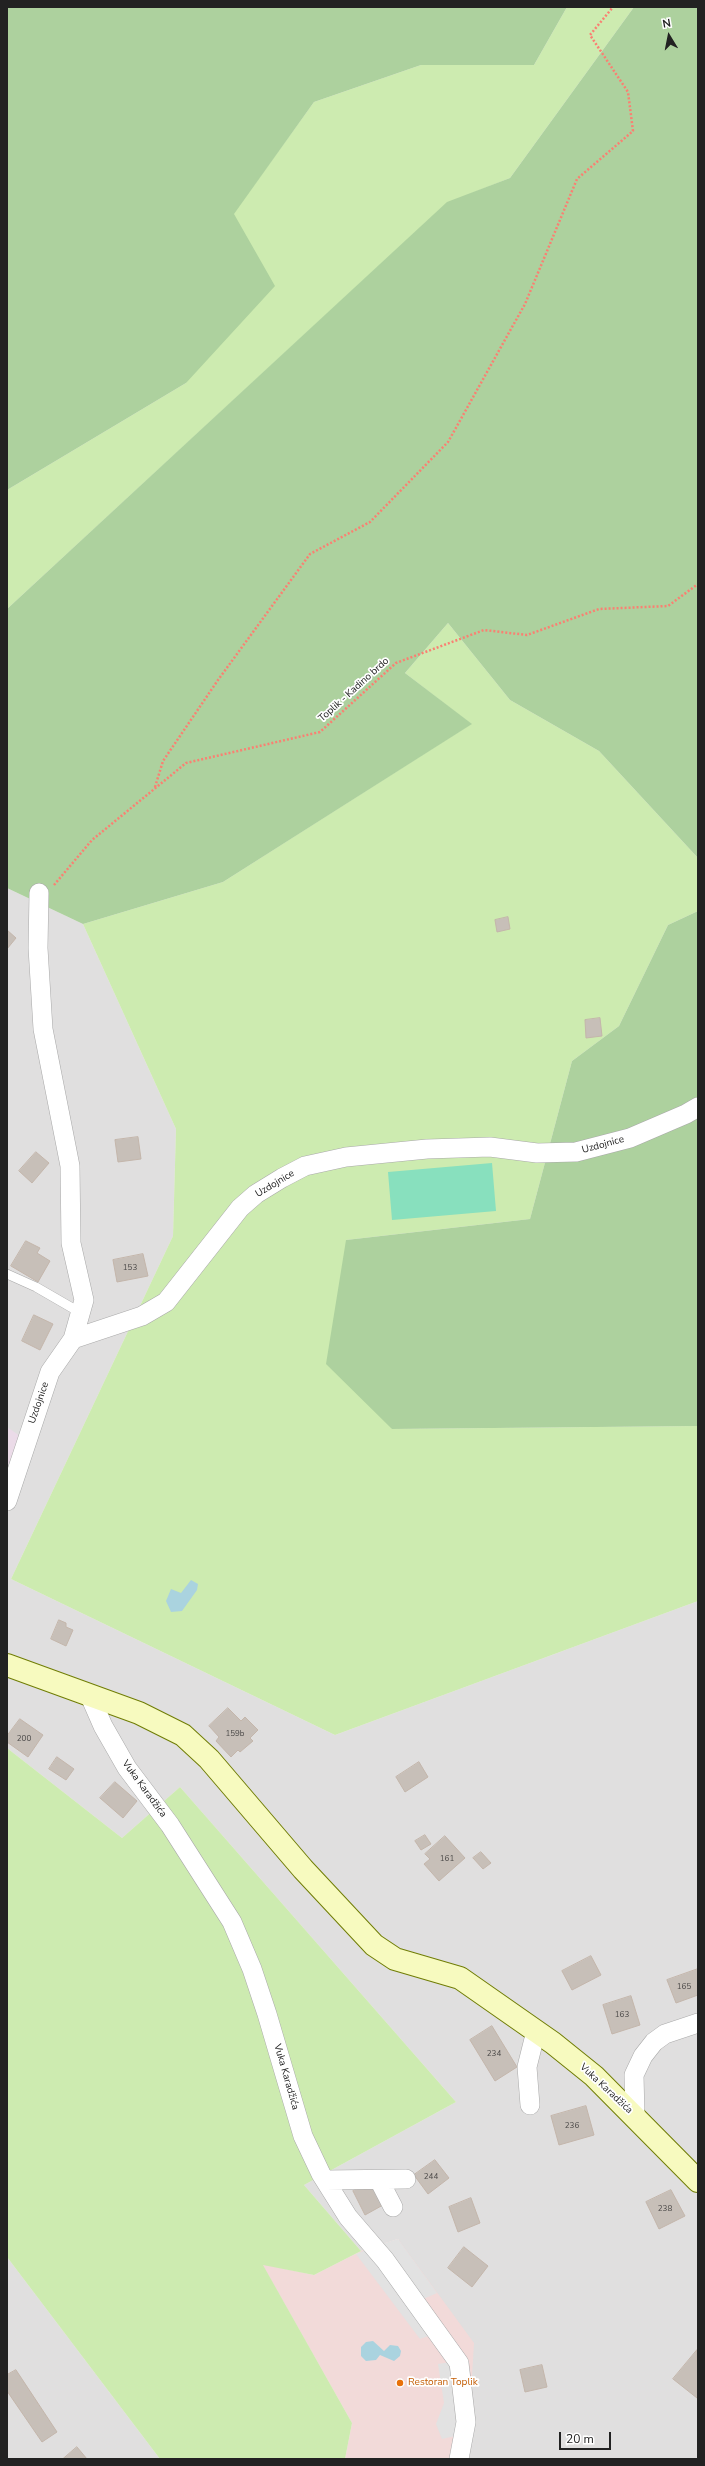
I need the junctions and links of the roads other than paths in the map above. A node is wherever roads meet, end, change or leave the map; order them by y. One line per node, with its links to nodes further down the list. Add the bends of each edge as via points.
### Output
1 (39, 898): 4 (street, via 38,948 43,1029 70,1166 71,1243 84,1300)
2 (698, 1107): 5 (street, Uzdojnice, via 630,1138 576,1152 537,1153 490,1147 427,1149 346,1157 305,1166 256,1194 240,1208 166,1302 142,1316)
3 (7, 1274): 4 (lane, via 36,1287)
4 (81, 1313): 5 (street)
5 (73, 1339): 6 (street, Uzdojnice, via 50,1372)
6 (7, 1501)
7 (7, 1665): 8 (street, Vuka Karadžića)
8 (89, 1694): 10 (street, Vuka Karadžića, via 183,1735 209,1759 303,1869 374,1945 395,1959 460,1978); 14 (street, Vuka Karadžića, via 127,1768 179,1838 232,1922 255,1976 303,2136)
9 (698, 2023): 12 (street, Vuka Karadžića, via 665,2034 654,2042 643,2056 634,2075)
10 (536, 2031): 11 (street, via 527,2067); 12 (street, Vuka Karadžića, via 594,2076)
11 (530, 2105)
12 (635, 2116): 16 (street, Vuka Karadžića)
13 (406, 2179): 15 (street)
14 (326, 2180): 15 (street); 18 (street, Vuka Karadžića, via 348,2218 385,2260 459,2363 466,2422)
15 (379, 2180): 17 (street)
16 (698, 2181)
17 (393, 2207)
18 (459, 2459)

